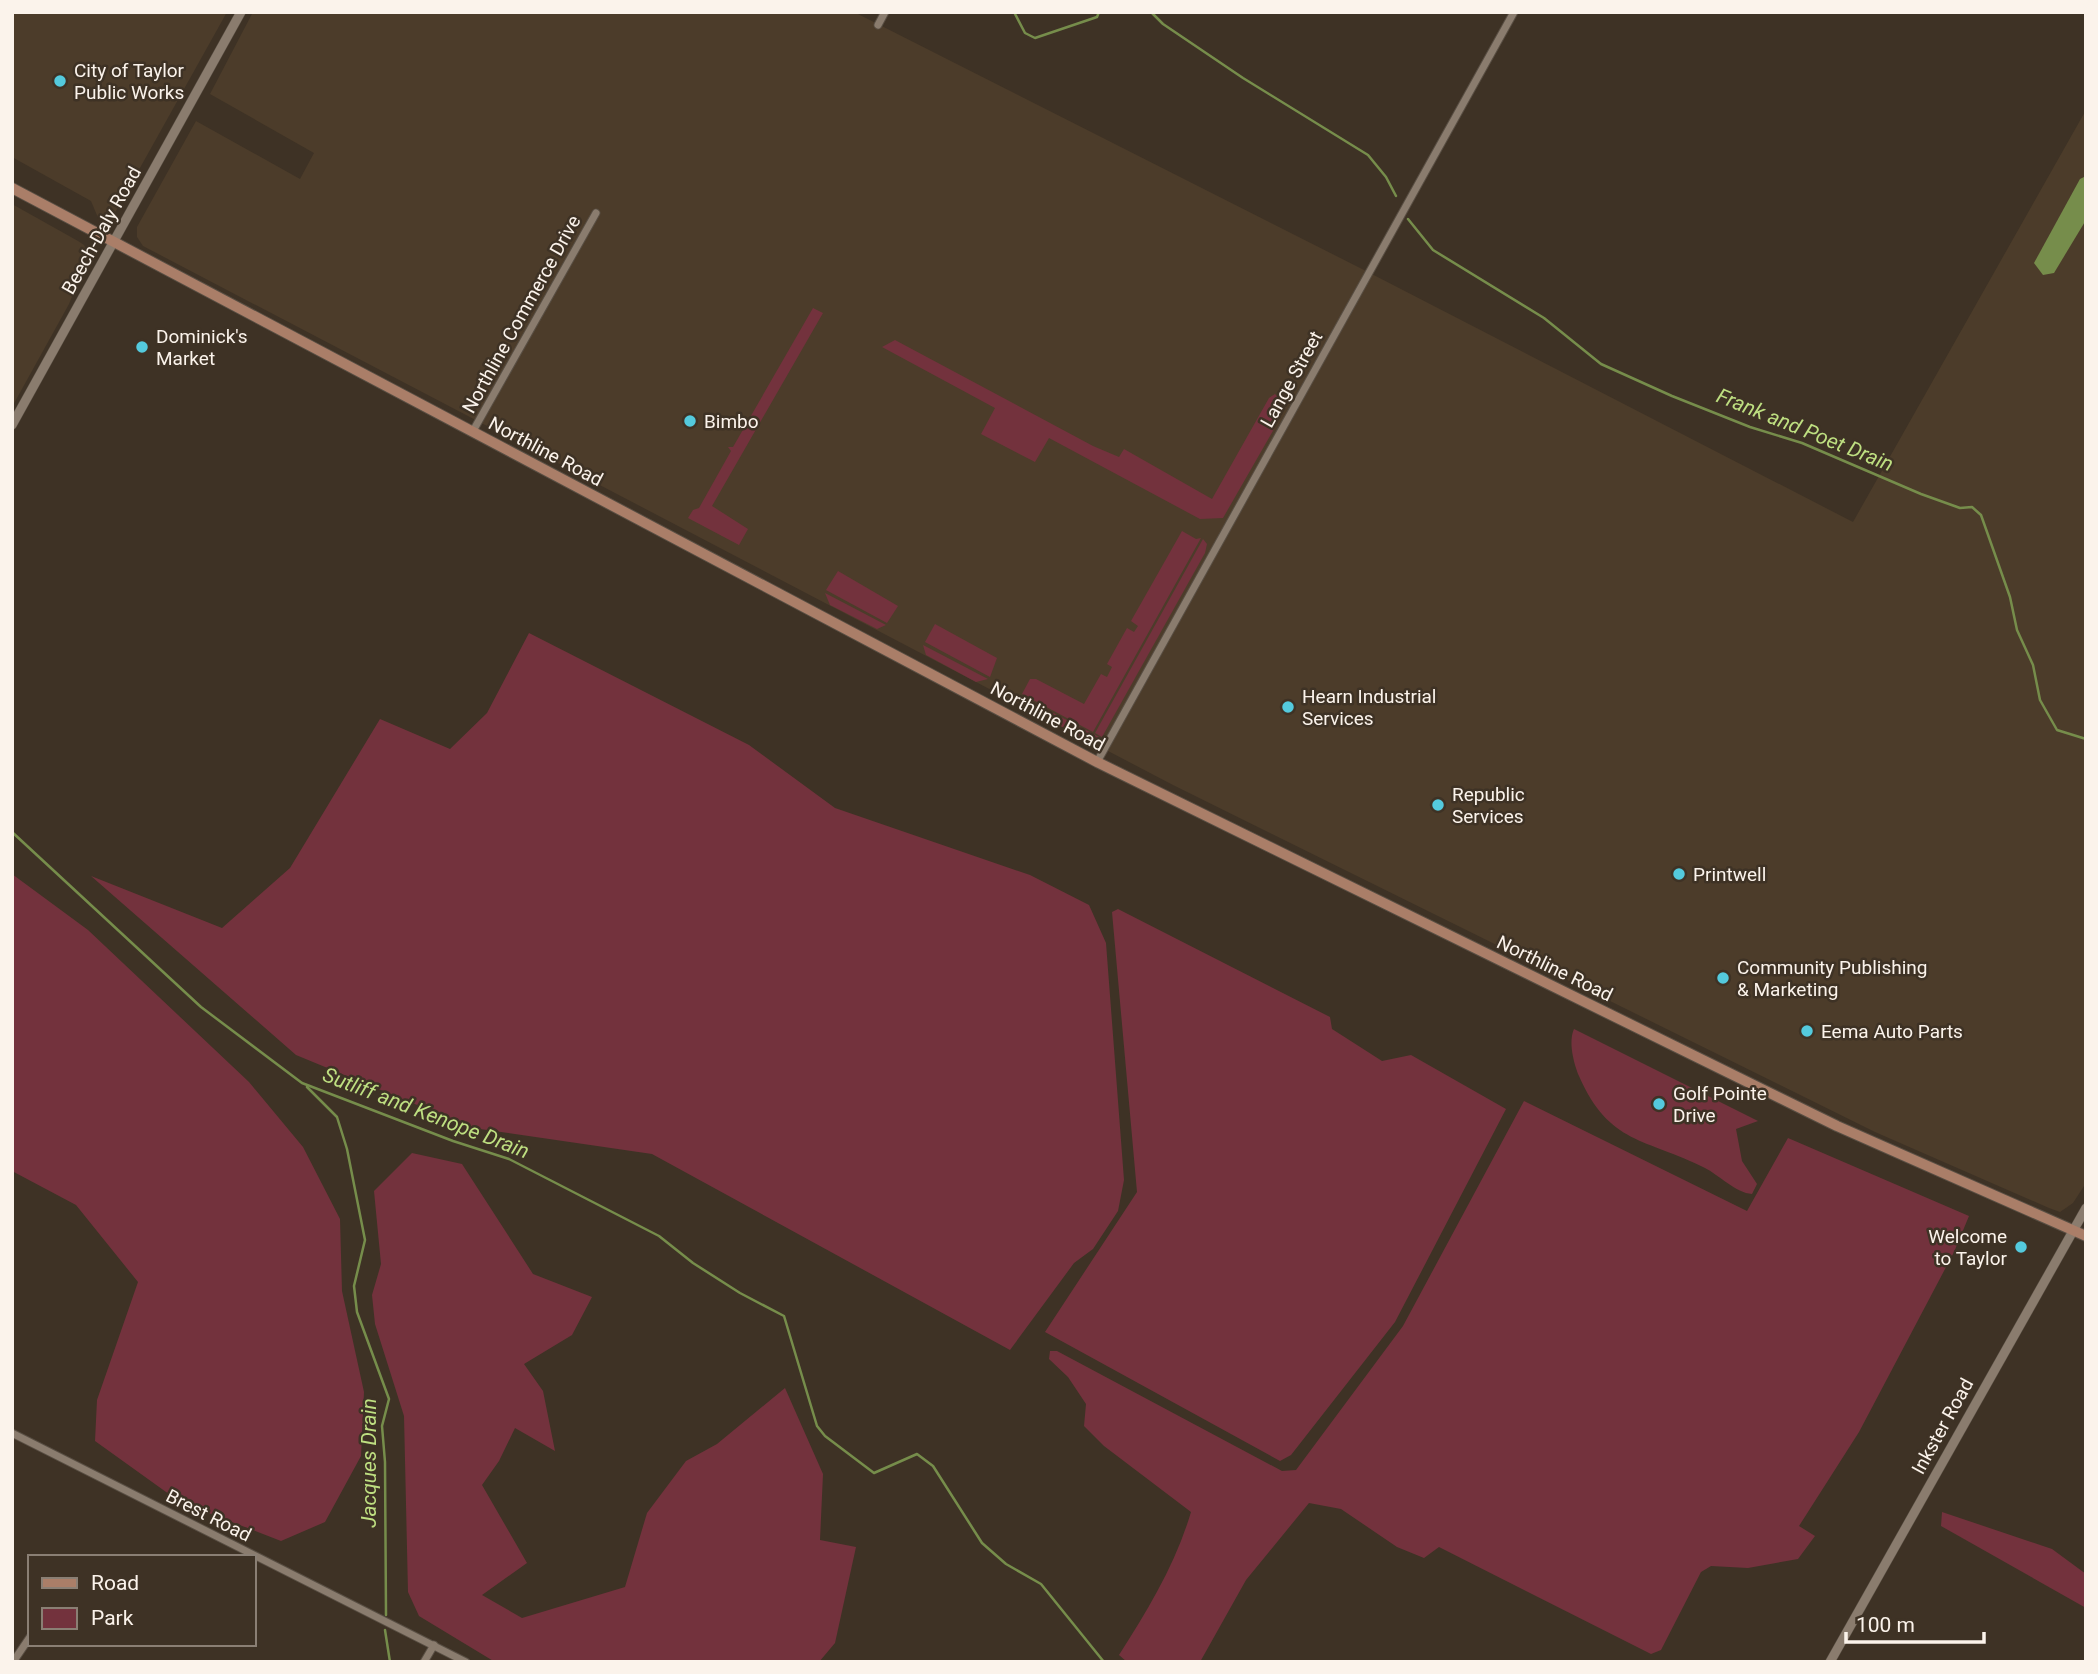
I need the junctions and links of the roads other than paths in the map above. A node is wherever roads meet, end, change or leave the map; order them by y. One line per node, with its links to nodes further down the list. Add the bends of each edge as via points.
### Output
1 (241, 12): 7 (street, Beech-Daly Road)
2 (885, 12): 4 (street)
3 (1514, 12): 10 (street, Lange Street)
4 (878, 25)
5 (12, 188): 7 (main road, Northline Road)
6 (596, 213): 9 (street, Northline Commerce Drive)
7 (115, 243): 8 (street, Beech-Daly Road); 9 (main road, Northline Road)
8 (12, 425)
9 (472, 431): 10 (main road, Northline Road)
10 (1097, 762): 12 (main road, Northline Road, via 1837,1126)
11 (2086, 1208): 12 (street, Inkster Road)
12 (2073, 1230): 13 (main road, Northline Road); 22 (street, Inkster Road)
13 (2086, 1236)
14 (12, 1433): 15 (street, Brest Road)
15 (247, 1554)
16 (256, 1558): 18 (street, Brest Road)
17 (28, 1640): 19 (street)
18 (434, 1645): 20 (street); 21 (street, Brest Road)
19 (13, 1662)
20 (425, 1662)
21 (466, 1662)
22 (1830, 1662)

